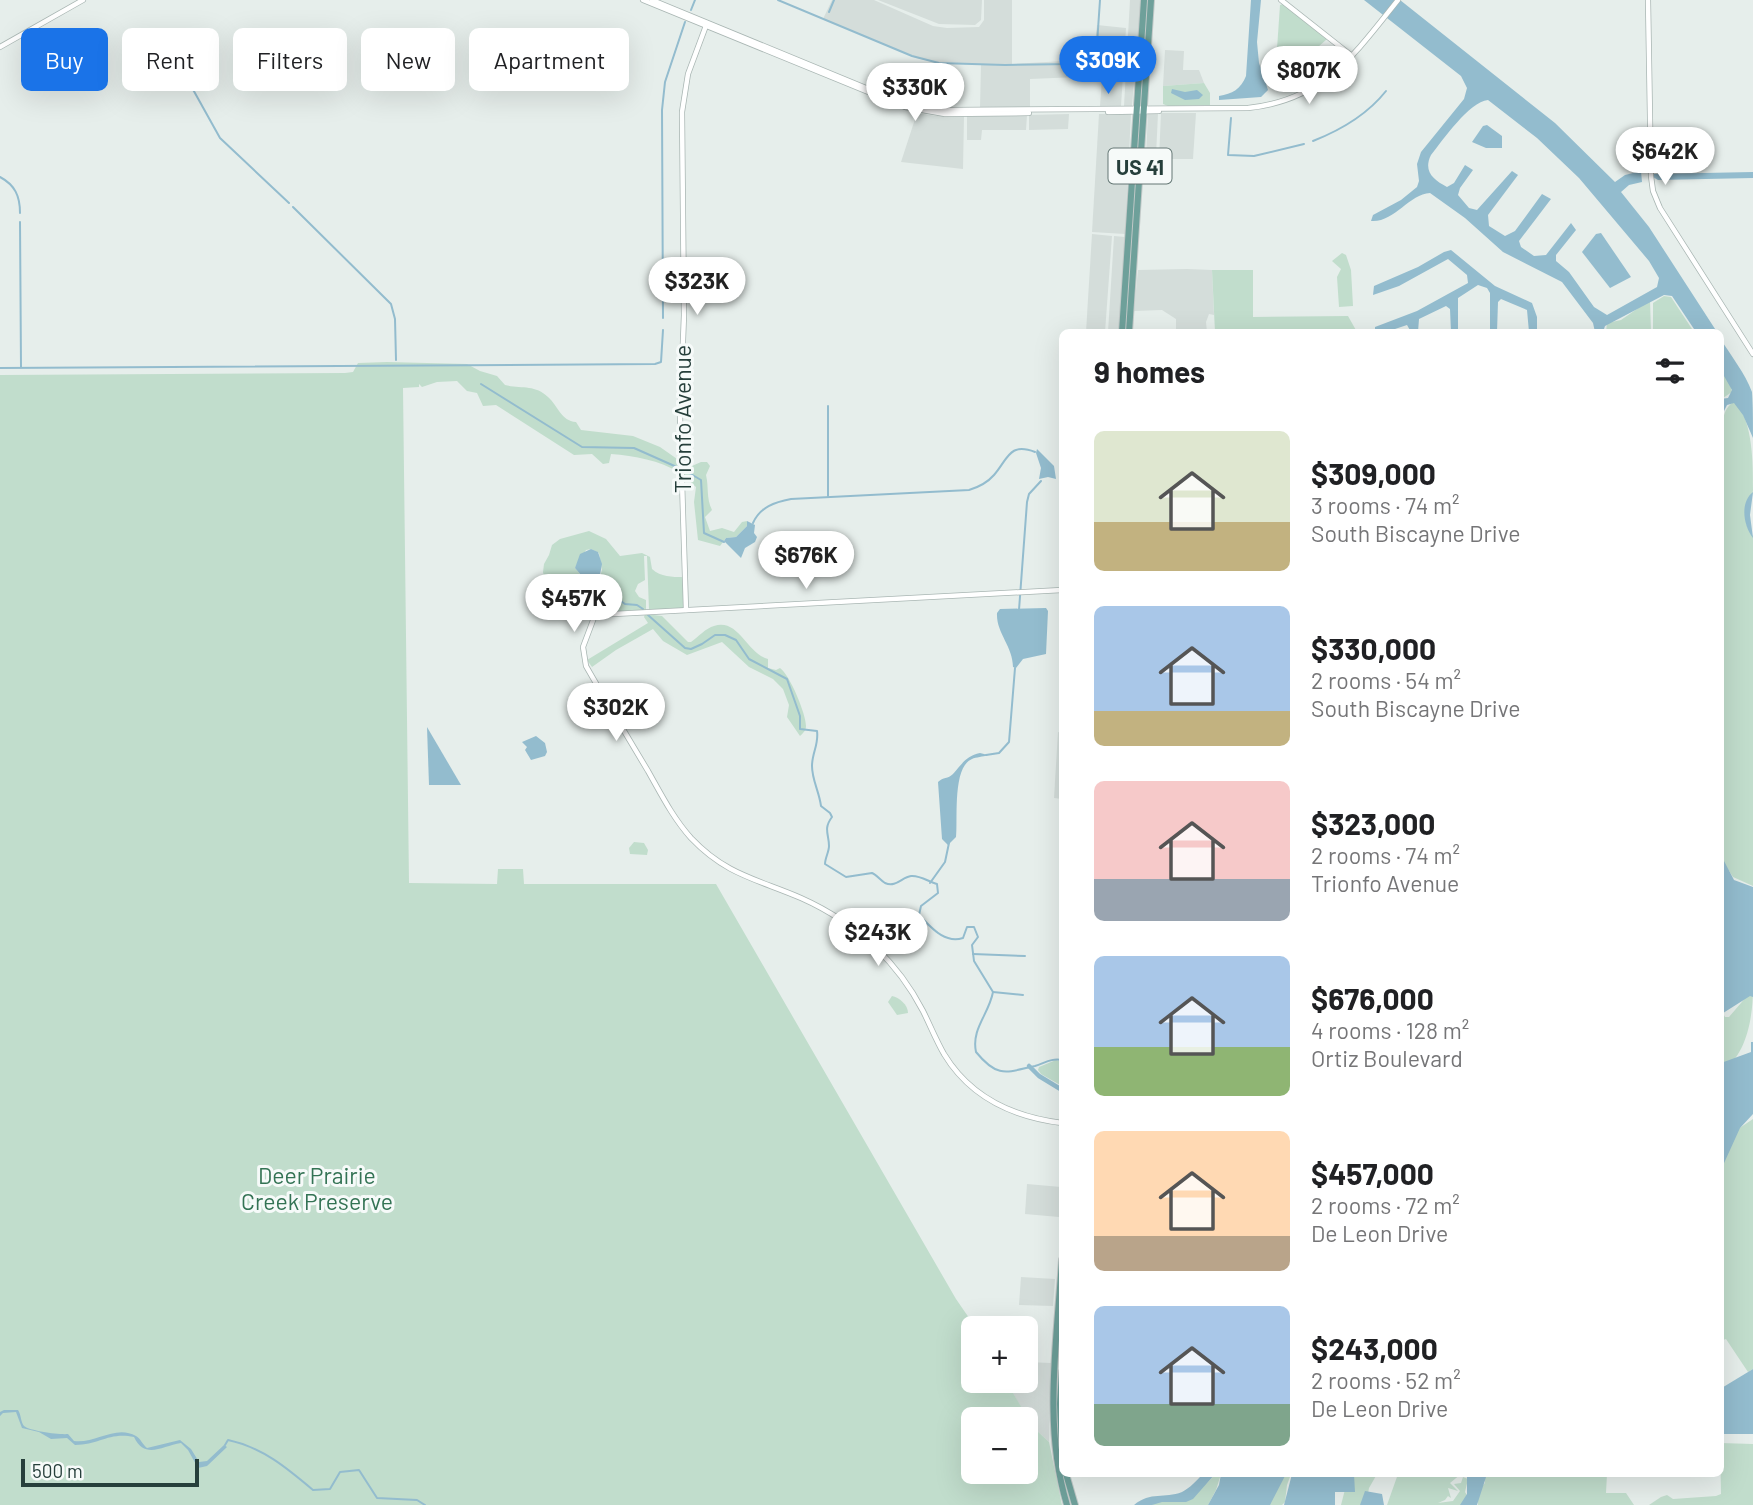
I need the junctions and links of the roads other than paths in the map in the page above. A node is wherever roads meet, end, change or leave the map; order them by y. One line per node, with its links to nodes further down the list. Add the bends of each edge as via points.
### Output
1 (83, 0): 11 (street)
2 (643, 0): 10 (street)
3 (652, 0): 10 (street)
4 (1144, 0): 13 (main road, US 41)
5 (1151, 0): 13 (main road, US 41)
6 (1281, 0): 12 (street)
7 (1398, 0): 9 (street)
8 (1648, 0): 16 (street, via 1653,191)
9 (1384, 18): 12 (street); 13 (street, via 1344,70 1300,96 1248,110)
10 (706, 24): 13 (street, via 920,108); 18 (street, Trionfo Avenue, via 688,74 682,112 680,384)
11 (0, 47)
12 (1352, 57): 13 (street, via 1326,80 1270,104)
13 (1140, 110): 14 (main road, US 41); 15 (main road, US 41)
14 (1122, 329)
15 (1129, 329)
16 (1752, 349)
17 (1059, 590): 18 (street)
18 (686, 610): 19 (street, via 595,615 584,644 584,662 675,817 707,853 732,871 822,908 874,946 917,1000 950,1064 983,1097 1021,1115)
19 (1059, 1122)
20 (1059, 1313): 21 (main road, via 1053,1419)
21 (1059, 1471)
22 (1060, 1477): 24 (main road)
23 (1067, 1477): 25 (main road)
24 (1067, 1505)
25 (1074, 1505)

